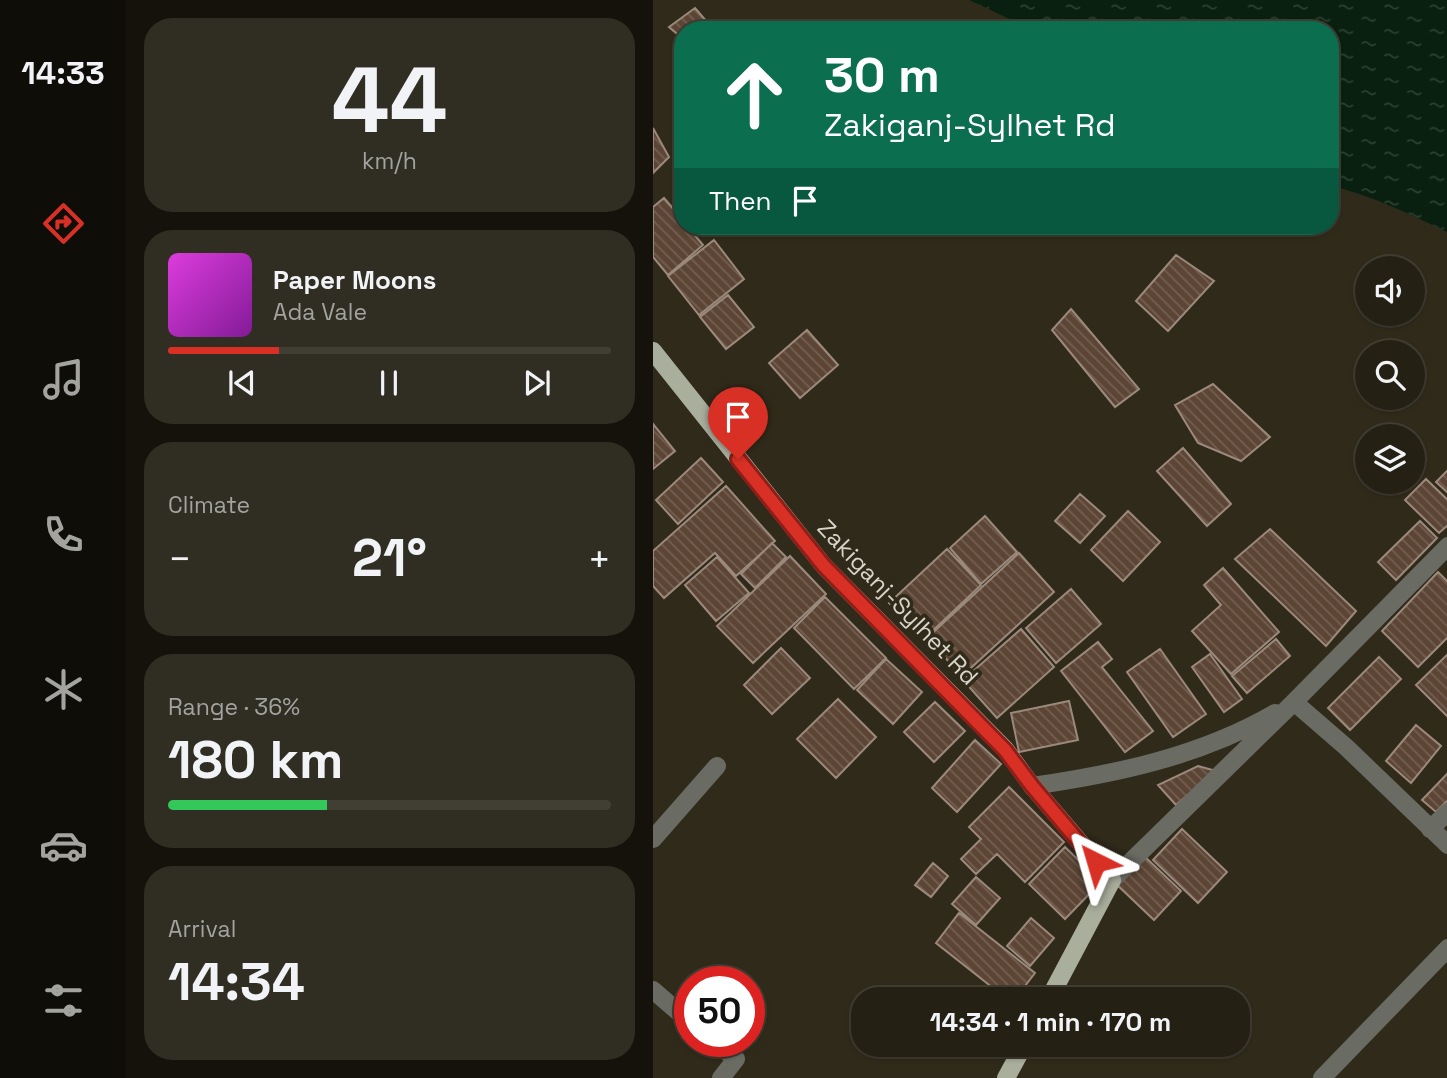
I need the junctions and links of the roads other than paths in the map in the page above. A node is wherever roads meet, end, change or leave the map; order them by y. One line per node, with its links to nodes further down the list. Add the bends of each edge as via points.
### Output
1 (653, 351): 5 (main road, Zakiganj-Sylhet Rd, via 824,566 1005,750)
2 (1447, 546): 3 (street)
3 (1293, 702): 5 (street, via 1203,747 1091,778); 7 (street); 10 (street)
4 (717, 766): 8 (street)
5 (1032, 786): 10 (main road, Zakiganj-Sylhet Rd)
6 (1447, 812): 7 (street)
7 (1430, 829): 9 (street)
8 (654, 834)
9 (1447, 845)
10 (1112, 880): 12 (main road)
11 (1447, 947): 19 (street)
12 (1055, 987)
13 (653, 990): 14 (street)
14 (674, 1008)
15 (734, 1057): 17 (street)
16 (1017, 1057): 18 (main road)
17 (721, 1078)
18 (1006, 1078)
19 (1322, 1078)

